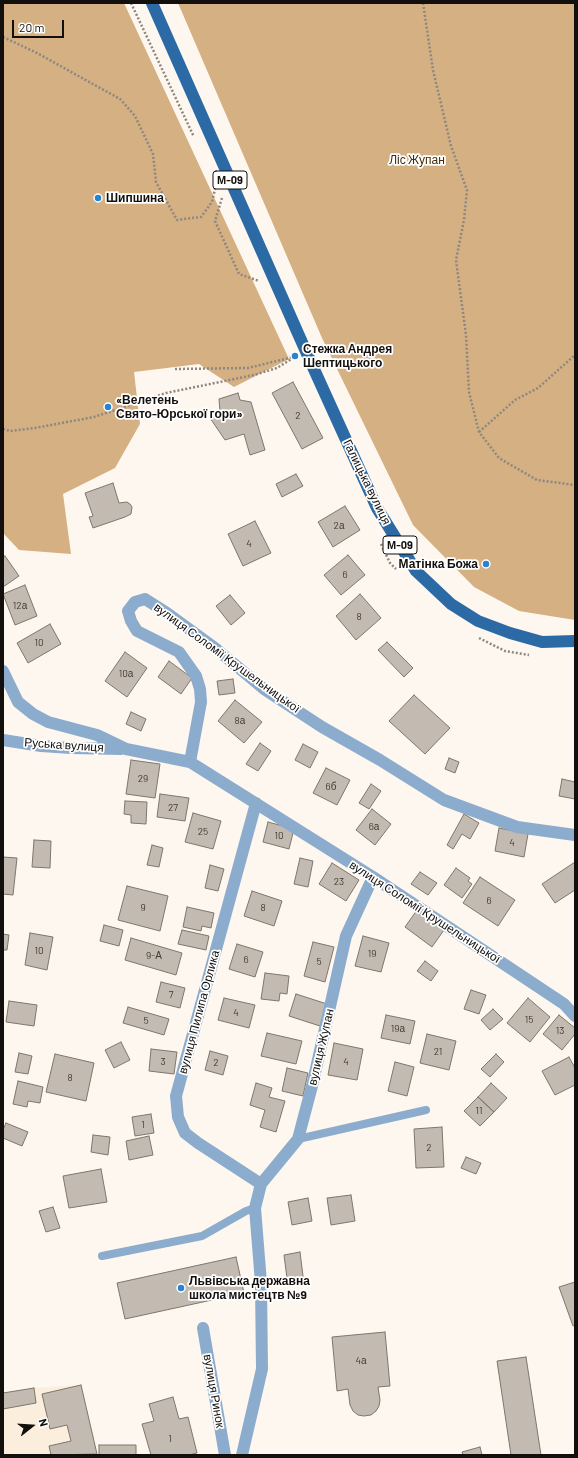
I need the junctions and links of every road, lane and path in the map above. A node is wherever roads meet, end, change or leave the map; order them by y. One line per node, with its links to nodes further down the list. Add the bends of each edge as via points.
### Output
1 (131, 3): 5 (path)
2 (152, 3): 16 (main road, Галицька вулиця / М-09, via 378,508 416,572 451,604 478,621 542,642)
3 (423, 3): 14 (path, via 432,70 451,146 467,190 456,260 466,335 469,392)
4 (3, 37): 7 (path, via 120,99 135,116 153,154 156,182 177,220 201,217 212,202)
5 (196, 143)
6 (213, 178): 7 (path)
7 (216, 185): 8 (path, via 222,199 215,220 239,274)
8 (261, 282)
9 (575, 355): 14 (path, via 538,388 515,400)
10 (251, 368): 11 (path); 12 (path); 12 (path, via 295,356 277,368)
11 (174, 370)
12 (254, 375): 13 (path, via 166,393 94,417 35,428 10,431)
13 (3, 429)
14 (479, 432): 15 (path, via 499,458 537,480)
15 (575, 485)
16 (575, 641)
17 (3, 671): 19 (street, вулиця Соломії Крушельницької, via 18,702 33,714 48,722 97,736)
18 (3, 740): 19 (street, Руська вулиця, via 41,746)
19 (126, 749): 20 (street, вулиця Соломії Крушельницької)
20 (190, 762): 21 (street, вулиця Соломії Крушельницької); 22 (street, вулиця Соломії Крушельницької, via 201,702 196,676 179,652 137,630 128,611 135,602 145,599 173,617 264,689 444,800 517,827)
21 (256, 803): 23 (street, вулиця Соломії Крушельницької); 27 (street, вулиця Пилипа Орлика, via 176,1096 178,1117 185,1133)
22 (575, 835)
23 (372, 877): 24 (street, вулиця Соломії Крушельницької, via 564,1004); 26 (street, вулиця Жупан, via 346,936)
24 (575, 1016)
25 (426, 1110): 26 (lane)
26 (298, 1139): 27 (street, вулиця Жупан)
27 (261, 1184): 28 (street, вулиця Жупан)
28 (255, 1208): 29 (lane, via 202,1236); 32 (street, вулиця Жупан, via 261,1283 262,1369)
29 (102, 1256)
30 (203, 1328): 31 (street, вулиця Ринок)
31 (225, 1455)
32 (242, 1455)

